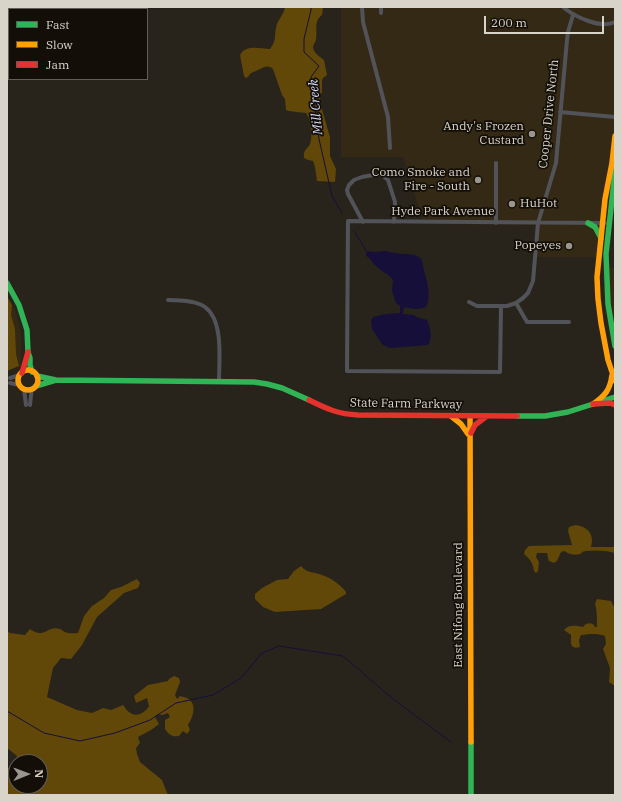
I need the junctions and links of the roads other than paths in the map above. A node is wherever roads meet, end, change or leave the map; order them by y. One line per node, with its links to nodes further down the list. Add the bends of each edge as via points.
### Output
1 (362, 7): 10 (street, via 363,22 388,117)
2 (381, 7): 4 (street)
3 (564, 8): 5 (street)
4 (381, 14)
5 (573, 15): 6 (street, via 596,23); 7 (street, Cooper Drive North, via 568,32)
6 (614, 25)
7 (560, 112): 8 (street); 16 (street, Cooper Drive North, via 556,163)
8 (615, 118)
9 (615, 136): 12 (street)
10 (390, 148)
11 (496, 163): 15 (street)
12 (612, 163): 18 (street); 19 (street, via 614,181)
13 (363, 222): 14 (street, Hyde Park Avenue); 14 (street, via 347,190 354,180 373,175 388,180 395,202); 25 (street, Hyde Park Avenue, via 348,222 347,371 500,372)
14 (394, 222): 15 (street, Hyde Park Avenue)
15 (496, 223): 16 (street, Hyde Park Avenue)
16 (538, 223): 17 (street, Hyde Park Avenue); 24 (street, Cooper Drive North, via 533,281 528,293)
17 (588, 223): 18 (street, Hyde Park Avenue); 20 (street, via 595,227)
18 (603, 223): 19 (street, Hyde Park Avenue); 20 (street)
19 (610, 223): 27 (street, via 606,254 608,304)
20 (601, 240): 29 (street, via 598,299 604,343)
21 (7, 283): 28 (street, via 19,305 27,330)
22 (168, 300): 34 (street, via 187,301 204,306 212,316 219,341)
23 (469, 302): 25 (street, via 477,306)
24 (516, 303): 25 (street); 26 (street, via 527,322)
25 (501, 306)
26 (569, 322)
27 (615, 346)
28 (28, 352): 30 (street); 31 (street)
29 (612, 371): 33 (street); 39 (street, via 610,387 602,398)
30 (21, 374): 31 (street, via 27,371); 35 (street, via 18,378); 35 (street, via 10,380)
31 (34, 374): 32 (street, State Farm Parkway); 36 (street, via 37,383)
32 (56, 380): 34 (street, State Farm Parkway); 36 (street, State Farm Parkway)
33 (615, 381)
34 (219, 382): 41 (street, State Farm Parkway, via 254,382 278,387 344,414)
35 (19, 385): 37 (street)
36 (34, 387): 37 (street, via 30,390); 37 (street, via 28,405)
37 (24, 389)
38 (615, 397): 39 (street, State Farm Parkway)
39 (593, 404): 40 (street); 43 (street, State Farm Parkway, via 546,416)
40 (615, 405)
41 (451, 416): 42 (street, State Farm Parkway); 44 (street, via 466,428)
42 (470, 416): 43 (street, State Farm Parkway); 44 (street, East Nifong Boulevard)
43 (487, 416): 44 (street, via 473,427)
44 (470, 437): 45 (street, East Nifong Boulevard)
45 (472, 795)

